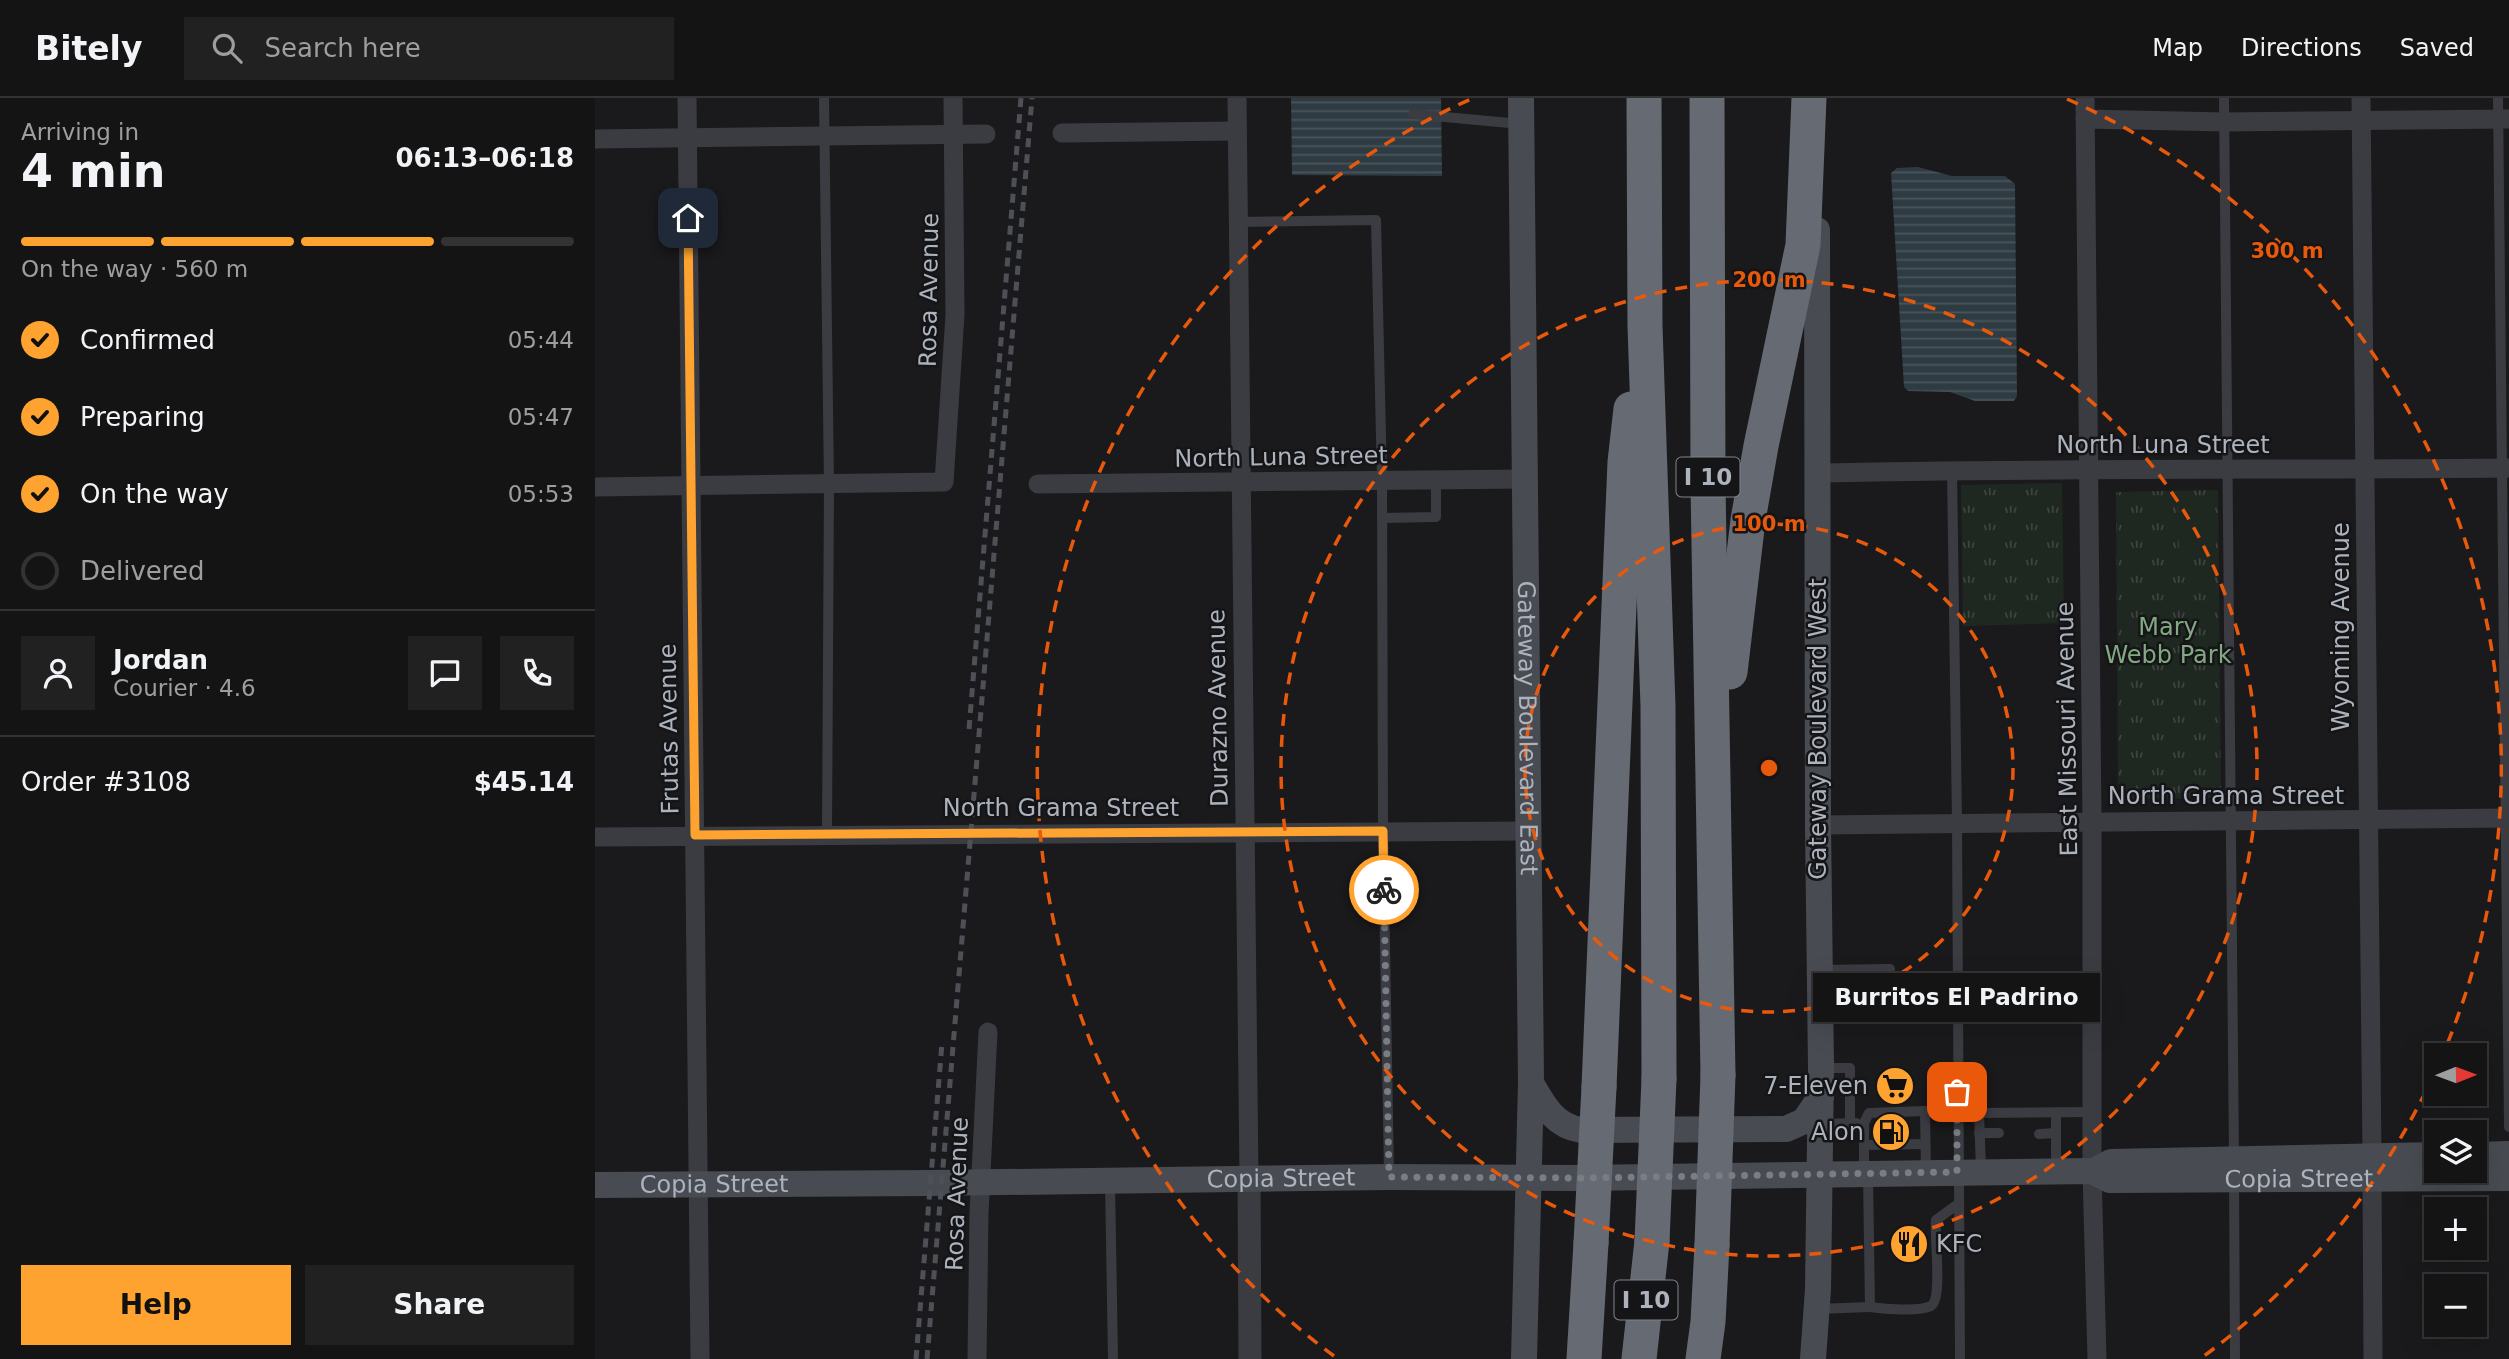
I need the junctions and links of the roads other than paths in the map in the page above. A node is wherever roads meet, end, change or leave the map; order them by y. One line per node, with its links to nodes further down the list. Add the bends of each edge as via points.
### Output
1 (687, 98): 23 (street, Frutas Avenue)
2 (824, 98): 22 (lane)
3 (953, 98): 20 (street, Rosa Avenue)
4 (1237, 98): 18 (street, Durazno Avenue)
5 (1644, 98): 26 (highway, I 10)
6 (1707, 98): 54 (highway, I 10)
7 (1810, 98): 32 (main road, Gateway Boulevard West, via 1817,178); 54 (highway, via 1803,245 1748,520)
8 (2085, 98): 15 (street, East Missouri Avenue)
9 (2224, 98): 17 (lane)
10 (2361, 98): 16 (street, Wyoming Avenue)
11 (2498, 98): 14 (lane)
12 (1521, 111): 13 (lane); 33 (main road, Gateway Boulevard East)
13 (1413, 114)
14 (2503, 119): 16 (street); 27 (lane)
15 (2085, 120): 17 (street); 28 (street, East Missouri Avenue)
16 (2361, 120): 17 (street); 29 (street, Wyoming Avenue)
17 (2225, 122): 31 (lane)
18 (1237, 131): 19 (street); 25 (street, Durazno Avenue)
19 (1062, 133)
20 (953, 134): 21 (street); 22 (street); 37 (street, Rosa Avenue, via 955,315 944,482)
21 (986, 134)
22 (825, 136): 23 (street); 37 (lane)
23 (687, 138): 24 (street); 39 (street, Frutas Avenue)
24 (595, 139)
25 (1238, 222): 34 (lane, via 1376,220); 36 (street, Durazno Avenue)
26 (1646, 326): 100 (highway, bridge, via 1625,462); 101 (highway, I 10, bridge, via 1658,706 1659,1079 1652,1241)
27 (2505, 468): 29 (street, North Luna Street); 42 (lane)
28 (2089, 469): 30 (street, North Luna Street); 31 (street, North Luna Street); 44 (street, East Missouri Avenue)
29 (2364, 469): 31 (street, North Luna Street); 43 (street, Wyoming Avenue)
30 (1952, 470): 32 (street, North Luna Street); 46 (lane)
31 (2227, 471): 45 (lane)
32 (1817, 473): 47 (main road, Gateway Boulevard West)
33 (1525, 479): 35 (street, North Luna Street); 50 (main road, Gateway Boulevard East)
34 (1382, 480): 35 (street, North Luna Street); 36 (street, North Luna Street); 41 (lane)
35 (1436, 480): 41 (lane, via 1436,517)
36 (1242, 482): 38 (street, North Luna Street); 48 (street, Durazno Avenue)
37 (829, 484): 39 (street); 51 (lane)
38 (1038, 484)
39 (692, 486): 40 (street); 52 (street, Frutas Avenue)
40 (595, 487)
41 (1382, 518): 49 (lane)
42 (2507, 818): 43 (street, North Grama Street); 66 (lane)
43 (2368, 819): 45 (street, North Grama Street); 76 (street, Wyoming Avenue)
44 (2092, 821): 45 (street, North Grama Street); 46 (street, North Grama Street); 61 (street, East Missouri Avenue)
45 (2231, 821): 77 (lane)
46 (1957, 823): 47 (street, North Grama Street); 80 (lane)
47 (1818, 825): 56 (main road, Gateway Boulevard West)
48 (1245, 831): 49 (street, North Grama Street); 51 (street, North Grama Street); 87 (street, Durazno Avenue)
49 (1383, 831): 50 (street, North Grama Street); 84 (lane)
50 (1528, 831): 59 (main road, Gateway Boulevard East)
51 (827, 834): 52 (street, North Grama Street)
52 (695, 835): 53 (street, North Grama Street); 90 (street, Frutas Avenue)
53 (595, 837)
54 (1714, 857): 102 (highway, I 10, bridge, via 1718,1075)
55 (1890, 969): 56 (lane)
56 (1820, 970): 58 (main road, Gateway Boulevard West)
57 (988, 1032): 89 (street, Rosa Avenue)
58 (1821, 1068): 60 (main road, Gateway Boulevard West); 65 (lane, via 1850,1068)
59 (1531, 1083): 60 (main road, via 1556,1120 1581,1130 1786,1129 1804,1121); 85 (main road, Gateway Boulevard East)
60 (1821, 1096): 64 (main road, Gateway Boulevard West)
61 (2093, 1112): 62 (lane); 78 (street, East Missouri Avenue)
62 (2056, 1113): 67 (lane, via 1979,1113); 70 (lane)
63 (1864, 1123): 65 (lane); 71 (lane, via 1869,1113 1924,1111); 72 (lane)
64 (1820, 1124): 65 (lane); 82 (main road, Gateway Boulevard West)
65 (1850, 1124)
66 (2509, 1127)
67 (1979, 1132): 68 (lane); 80 (lane)
68 (1999, 1133)
69 (2039, 1133): 70 (lane)
70 (2056, 1133): 81 (lane)
71 (1925, 1144): 72 (lane); 79 (lane)
72 (1864, 1145): 83 (lane)
73 (2487, 1154): 74 (main road)
74 (2509, 1154)
75 (2424, 1157): 76 (main road, Copia Street)
76 (2372, 1167): 77 (main road, Copia Street); 86 (main road, Copia Street); 107 (street, Wyoming Avenue)
77 (2234, 1169): 78 (main road, Copia Street, via 2111,1162); 106 (lane)
78 (2092, 1171): 81 (main road, Copia Street); 105 (street, East Missouri Avenue)
79 (1926, 1172): 80 (main road, Copia Street); 83 (main road, Copia Street)
80 (1969, 1172): 81 (main road, Copia Street); 92 (lane)
81 (2056, 1172)
82 (1819, 1173): 83 (main road, Copia Street); 85 (main road, Copia Street); 94 (main road, Gateway Boulevard West)
83 (1866, 1173): 93 (lane)
84 (1389, 1177): 85 (main road, Copia Street); 87 (main road, Copia Street)
85 (1529, 1178): 99 (main road, Gateway Boulevard East)
86 (2509, 1178)
87 (1249, 1179): 88 (main road, Copia Street); 98 (street, Durazno Avenue)
88 (1110, 1181): 89 (main road, Copia Street); 97 (lane)
89 (981, 1182): 90 (main road, Copia Street); 96 (street, Rosa Avenue)
90 (698, 1184): 91 (main road, Copia Street); 95 (street, Frutas Avenue)
91 (595, 1185)
92 (1958, 1204): 93 (lane, via 1936,1220 1936,1301 1930,1306); 104 (lane)
93 (1870, 1307): 94 (lane)
94 (1817, 1309): 103 (main road, Gateway Boulevard West)
95 (700, 1359)
96 (977, 1359)
97 (1113, 1359)
98 (1250, 1359)
99 (1524, 1359)
100 (1584, 1359)
101 (1639, 1359)
102 (1703, 1359)
103 (1813, 1359)
104 (1960, 1359)
105 (2097, 1359)
106 (2235, 1359)
107 (2374, 1359)

